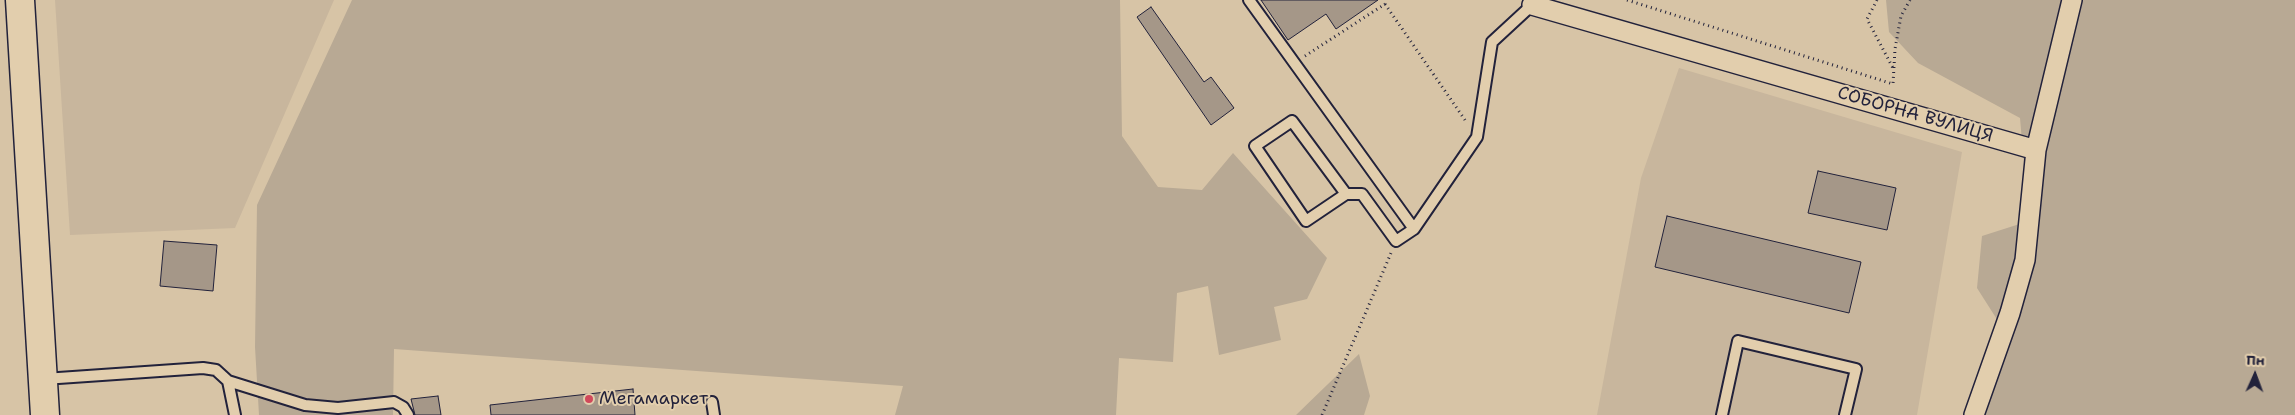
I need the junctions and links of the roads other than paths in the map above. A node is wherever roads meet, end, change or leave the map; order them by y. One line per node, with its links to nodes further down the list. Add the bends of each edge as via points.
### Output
1 (20, 0): 8 (main road)
2 (1249, 0): 7 (lane)
3 (2072, 0): 5 (street)
4 (1532, 2): 5 (street, СОБОРНА ВУЛИЦЯ); 7 (lane, via 1492,42 1477,137)
5 (2036, 150): 17 (street, via 2024,260 2010,313)
6 (1346, 194): 6 (lane, via 1292,121 1254,146 1306,221); 7 (lane, via 1362,194 1396,241)
7 (1414, 229)
8 (43, 379): 9 (lane, via 203,368 216,370); 11 (main road)
9 (228, 381): 12 (lane); 13 (lane, via 305,405 338,408 394,402)
10 (712, 402): 14 (lane)
11 (45, 415)
12 (235, 415)
13 (408, 415)
14 (714, 415)
15 (1722, 415): 16 (lane, via 1738,341 1856,370)
16 (1845, 415)
17 (1974, 415)

